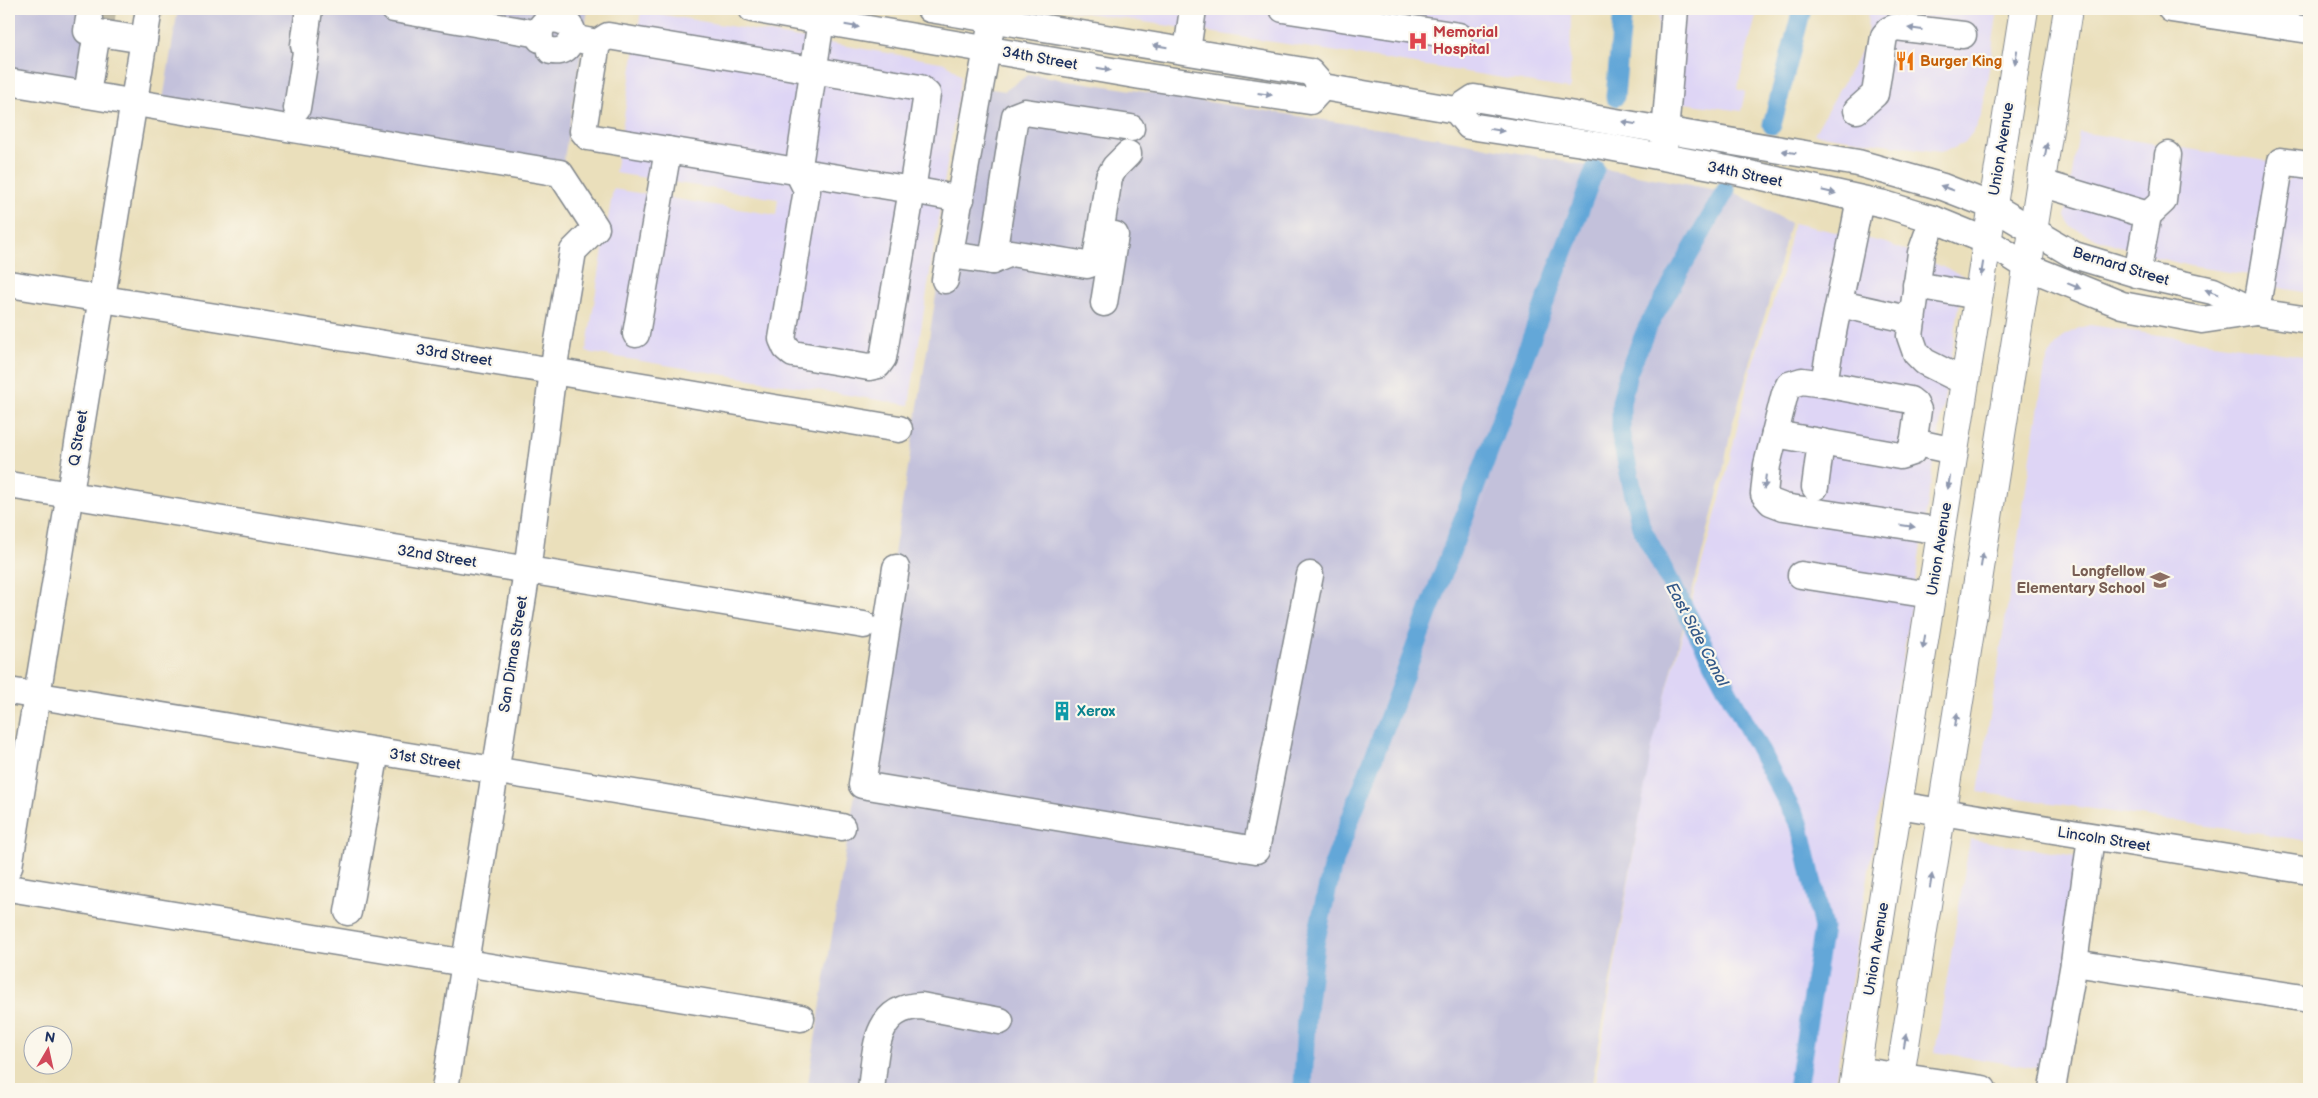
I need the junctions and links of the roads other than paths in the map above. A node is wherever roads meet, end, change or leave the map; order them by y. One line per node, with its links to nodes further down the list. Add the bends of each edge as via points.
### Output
1 (149, 9): 17 (street, Q Street)
2 (309, 9): 26 (street)
3 (394, 9): 18 (street)
4 (752, 9): 13 (street, 34th Street)
5 (930, 9): 12 (street, 34th Street)
6 (1193, 9): 20 (street)
7 (1283, 9): 16 (street)
8 (1675, 9): 29 (street)
9 (2024, 9): 40 (main road, Union Avenue, one-way to 40)
10 (2068, 9): 36 (main road, one-way to 10)
11 (2171, 9): 14 (street)
12 (992, 14): 19 (street); 20 (street, 34th Street, one-way to 12)
13 (821, 20): 19 (street, 34th Street, one-way to 19); 21 (street)
14 (2309, 30)
15 (1963, 35): 28 (street, one-way to 28, via 1889,30 1884,36 1875,94)
16 (1459, 36)
17 (144, 40): 24 (street, via 90,24); 25 (street, Q Street)
18 (560, 41): 21 (street, via 608,36); 30 (street, via 583,131 588,137)
19 (987, 49): 23 (street, 34th Street, one-way to 23, via 1310,101); 38 (street)
20 (1187, 51): 23 (street, 34th Street, via 1310,72)
21 (814, 70): 35 (street); 37 (street, via 920,88 926,94)
22 (9, 82): 24 (street)
23 (1323, 87): 27 (street)
24 (87, 94): 25 (street)
25 (135, 102): 51 (street, Q Street); 57 (street, San Dimas Street, via 560,173 596,228 573,251)
26 (297, 108)
27 (1456, 110): 29 (street, 34th Street, one-way to 27, via 1474,98); 33 (street, 34th Street, one-way to 33, via 1470,126)
28 (1857, 110)
29 (1666, 129): 33 (street); 40 (street, 34th Street, one-way to 29, via 1943,187 1858,163)
30 (668, 150): 35 (street); 56 (street)
31 (1128, 154): 45 (street, via 1109,177 1093,263 1088,265 1011,254); 45 (street, via 1106,291); 45 (street, via 1132,121 1025,112 1015,116)
32 (2168, 155): 41 (street, via 2164,201)
33 (1663, 157): 39 (street, 34th Street, one-way to 39)
34 (2309, 165): 53 (street, via 2281,160)
35 (798, 172): 37 (street); 37 (street, via 807,190 782,339 793,354 869,367 878,365 883,358)
36 (2041, 183): 41 (street); 43 (main road)
37 (912, 190): 38 (street)
38 (960, 199): 45 (street, via 948,267)
39 (1860, 199): 42 (street, 34th Street); 52 (street)
40 (1992, 206): 43 (street, Bernard Street); 44 (main road, Union Avenue)
41 (2148, 215): 47 (street)
42 (1933, 219): 44 (street, 34th Street); 49 (street, via 1921,253)
43 (2034, 231): 46 (main road); 47 (street, Bernard Street, via 2074,255)
44 (1986, 241): 46 (street, 34th Street); 50 (main road, Union Avenue, one-way to 50)
45 (992, 261)
46 (2028, 268): 53 (street, Bernard Street, one-way to 53, via 2122,305 2202,320); 80 (main road, one-way to 46)
47 (2136, 274): 53 (street, Bernard Street, one-way to 47, via 2212,291)
48 (9, 284): 51 (street, 33rd Street)
49 (1916, 284): 50 (street); 54 (street)
50 (1978, 296): 58 (main road, Union Avenue)
51 (100, 299): 57 (street, 33rd Street); 67 (street, Q Street)
52 (1840, 304): 54 (street); 59 (street)
53 (2256, 312): 55 (street, Bernard Street)
54 (1912, 320): 58 (street, via 1910,336 1916,353 1937,369)
55 (2309, 320)
56 (636, 334)
57 (553, 371): 60 (street, 33rd Street); 70 (street, San Dimas Street)
58 (1965, 377): 64 (main road, Union Avenue)
59 (1824, 384): 61 (street, via 1802,381 1790,385); 63 (street, via 1910,400 1918,410)
60 (899, 429)
61 (1775, 434): 62 (street); 68 (street, one-way to 68, via 1764,488 1771,502 1801,510)
62 (1821, 442): 63 (street, via 1900,456 1912,452); 66 (street)
63 (1913, 442): 64 (street)
64 (1954, 451): 68 (main road, Union Avenue, one-way to 68)
65 (9, 486): 67 (street, 32nd Street)
66 (1815, 487)
67 (69, 495): 70 (street, 32nd Street); 76 (street, Q Street)
68 (1941, 530): 73 (main road, Union Avenue)
69 (896, 568): 72 (street, via 862,786 1256,850)
70 (527, 571): 74 (street, 32nd Street); 78 (street, San Dimas Street)
71 (1801, 575): 73 (street)
72 (1309, 582)
73 (1932, 595): 79 (main road, Union Avenue, one-way to 79)
74 (864, 625)
75 (9, 691): 76 (street, 31st Street)
76 (37, 696): 77 (street, 31st Street); 83 (street, Q Street)
77 (376, 751): 78 (street, 31st Street); 86 (street)
78 (495, 771): 81 (street, 31st Street); 88 (street, San Dimas Street)
79 (1898, 805): 80 (street, Lincoln Street); 92 (main road, Union Avenue)
80 (1942, 813): 82 (street, Lincoln Street); 93 (main road, one-way to 80)
81 (842, 827)
82 (2091, 836): 84 (street, Lincoln Street); 87 (street)
83 (9, 867)
84 (2309, 871)
85 (9, 888): 88 (street)
86 (348, 912)
87 (2074, 963): 89 (street); 97 (street)
88 (464, 964): 90 (street); 94 (street, San Dimas Street)
89 (2309, 999)
90 (801, 1018)
91 (1000, 1021): 95 (street, via 921,1006 900,1010 889,1018 879,1035)
92 (1855, 1080): 93 (street)
93 (1899, 1083): 96 (street)
94 (445, 1089)
95 (871, 1089)
96 (1982, 1089)
97 (2052, 1089)

